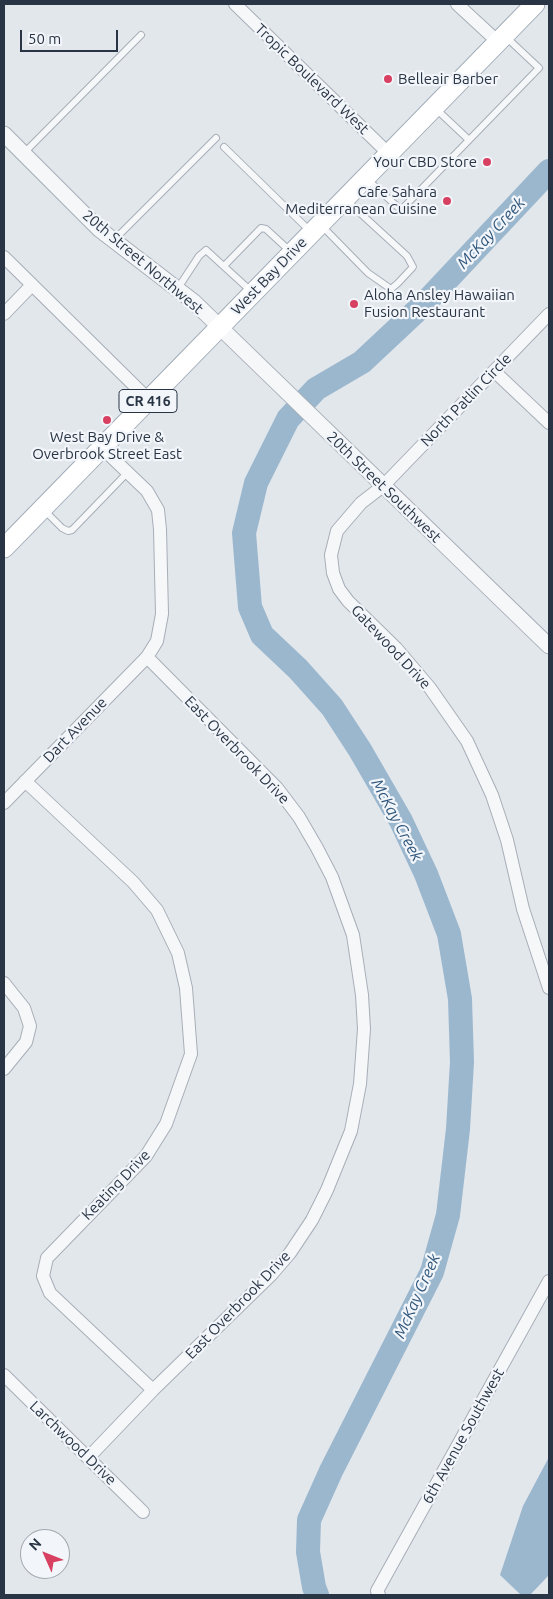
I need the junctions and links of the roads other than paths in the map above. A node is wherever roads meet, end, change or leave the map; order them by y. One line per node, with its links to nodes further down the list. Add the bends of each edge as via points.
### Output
1 (235, 4): 12 (street, Tropic Boulevard West)
2 (535, 4): 5 (main road, West Bay Drive / CR 416)
3 (465, 6): 5 (street)
4 (141, 35): 11 (lane)
5 (501, 38): 6 (main road, West Bay Drive / CR 416); 9 (lane, via 539,68)
6 (434, 107): 9 (lane); 12 (main road, West Bay Drive / CR 416)
7 (4, 134): 11 (street, 20th Street Northwest)
8 (216, 138): 16 (lane)
9 (469, 140): 13 (lane, via 401,210)
10 (224, 147): 15 (lane)
11 (24, 154): 16 (street, 20th Street Northwest)
12 (389, 154): 13 (main road, West Bay Drive / CR 416)
13 (366, 178): 14 (main road, West Bay Drive / CR 416)
14 (345, 199): 15 (main road, West Bay Drive / CR 416); 15 (lane, via 407,256 413,266 398,283 390,289)
15 (316, 229): 17 (main road, West Bay Drive / CR 416)
16 (114, 240): 21 (street, 20th Street Northwest)
17 (292, 253): 19 (lane, via 261,228); 22 (main road, West Bay Drive / CR 416)
18 (4, 257): 20 (street)
19 (225, 265): 21 (lane, via 209,251 202,252); 22 (lane)
20 (32, 285): 23 (street); 27 (street)
21 (177, 290): 25 (street, 20th Street Northwest)
22 (253, 293): 25 (main road, West Bay Drive / CR 416)
23 (4, 314)
24 (549, 314): 26 (street, North Patlin Circle)
25 (219, 327): 27 (main road, West Bay Drive / CR 416); 31 (street, 20th Street Southwest)
26 (494, 370): 28 (street); 31 (street, North Patlin Circle)
27 (149, 400): 29 (main road, West Bay Drive / CR 416)
28 (549, 423)
29 (102, 448): 30 (street); 32 (main road, West Bay Drive / CR 416)
30 (128, 472): 32 (lane, via 72,530 62,528); 35 (street, via 147,491 158,510 160,529 162,614 158,641)
31 (382, 486): 34 (street, 20th Street Southwest); 39 (street, Gatewood Drive, via 361,503 337,531 331,555 333,572 348,601 396,648 430,688 467,741 508,840 523,909)
32 (42, 508): 33 (main road, West Bay Drive / CR 416)
33 (4, 548)
34 (549, 646)
35 (147, 657): 36 (street, Dart Avenue); 43 (street, East Overbrook Drive, via 277,788 318,848 353,935 364,1029 360,1084 351,1131 328,1190 312,1220 271,1276)
36 (25, 780): 37 (street, Dart Avenue); 43 (street, Keating Drive, via 133,882 156,910 178,953 186,988 191,1054 166,1124 146,1156 47,1258 43,1276 50,1293)
37 (4, 803)
38 (4, 983): 40 (street, via 24,1008 30,1026 26,1042)
39 (549, 988)
40 (4, 1069)
41 (549, 1281): 46 (street, 6th Avenue Southwest)
42 (4, 1375): 44 (street, Larchwood Drive)
43 (153, 1390): 44 (street, East Overbrook Drive)
44 (88, 1458): 45 (street, Larchwood Drive)
45 (143, 1512)
46 (378, 1593)

